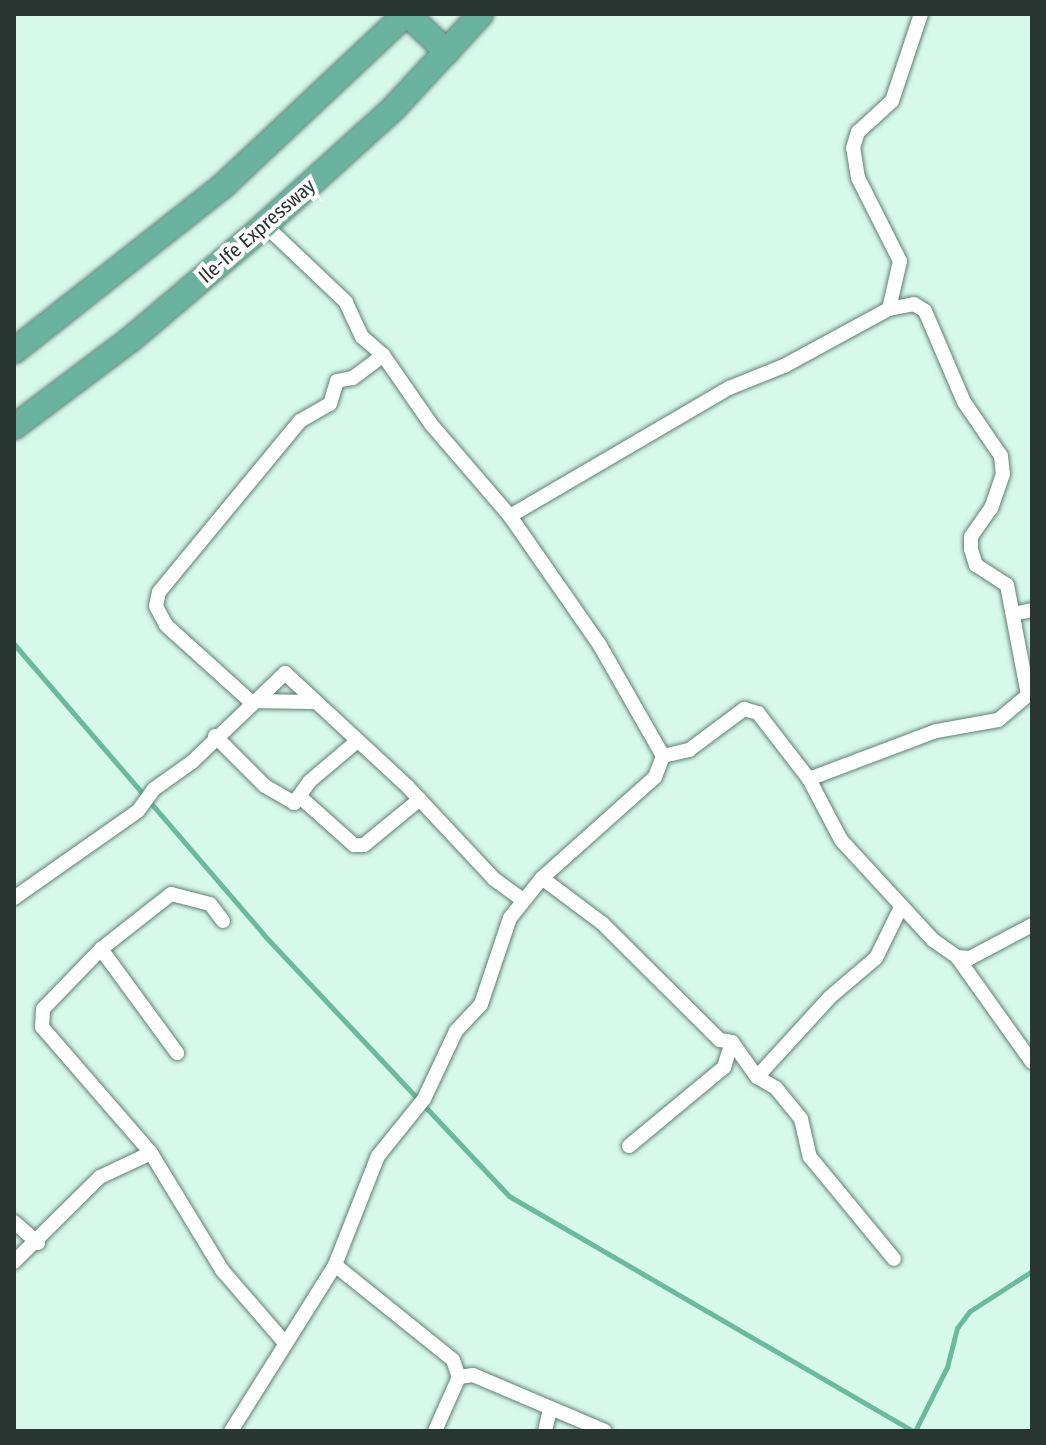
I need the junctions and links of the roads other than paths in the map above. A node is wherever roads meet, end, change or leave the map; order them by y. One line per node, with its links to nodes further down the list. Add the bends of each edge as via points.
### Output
1 (406, 14): 4 (highway); 7 (highway, via 224,185)
2 (481, 14): 4 (highway, Ile-Ife Expressway)
3 (921, 14): 6 (street, via 892,101 858,132 853,148 858,178 900,261)
4 (447, 52): 5 (highway, Ile-Ife Expressway)
5 (265, 225): 8 (street, via 346,302 362,337); 9 (highway, Ile-Ife Expressway, via 130,340)
6 (889, 309): 10 (street, via 784,366 729,388); 12 (street, via 914,304 925,311 964,402 1001,456 1003,474 991,508 971,537 971,549 976,565 1007,585)
7 (14, 351)
8 (383, 355): 10 (street, via 431,424); 15 (street, via 353,378 337,381 330,404 300,421 159,592 156,606 166,625)
9 (14, 427)
10 (510, 516): 19 (street, via 599,644)
11 (1032, 610): 12 (street)
12 (1014, 614): 13 (street)
13 (1028, 651): 14 (street)
14 (1030, 696): 20 (street, via 998,720 936,731)
15 (250, 701): 16 (street); 16 (street, via 285,673); 17 (street)
16 (313, 702): 18 (street)
17 (215, 736): 21 (street, via 284,802 294,803); 24 (street, via 138,811)
18 (355, 743): 21 (street); 22 (street)
19 (663, 756): 20 (street, via 689,750 744,709 768,722); 23 (street, via 655,777)
20 (809, 779): 26 (street, via 841,840)
21 (299, 796): 22 (street, via 354,845 364,845)
22 (420, 799): 25 (street, via 494,879)
23 (542, 878): 25 (street); 31 (street, via 602,923 720,1040)
24 (14, 898)
25 (524, 901): 41 (street, via 498,942 481,1004 456,1031 424,1099 369,1173)
26 (901, 907): 30 (street); 34 (street, via 876,958 830,997)
27 (223, 921): 29 (street, via 210,904 171,894)
28 (1032, 925): 30 (street, via 970,958)
29 (101, 949): 32 (street); 36 (street, via 43,1009 42,1027)
30 (957, 957): 33 (street)
31 (732, 1042): 34 (street); 35 (street, via 724,1067)
32 (177, 1053)
33 (1032, 1062)
34 (757, 1077): 39 (street, via 776,1088 801,1119 810,1157)
35 (629, 1146)
36 (151, 1153): 38 (street, via 100,1177); 42 (street, via 222,1270)
37 (14, 1222): 38 (street)
38 (38, 1243): 40 (street)
39 (894, 1259)
40 (14, 1262)
41 (335, 1265): 42 (street); 43 (street, via 453,1360)
42 (285, 1343): 45 (street)
43 (459, 1377): 44 (street, via 473,1375); 46 (street)
44 (550, 1410): 47 (street); 48 (street)
45 (231, 1431)
46 (435, 1431)
47 (545, 1431)
48 (605, 1431)

